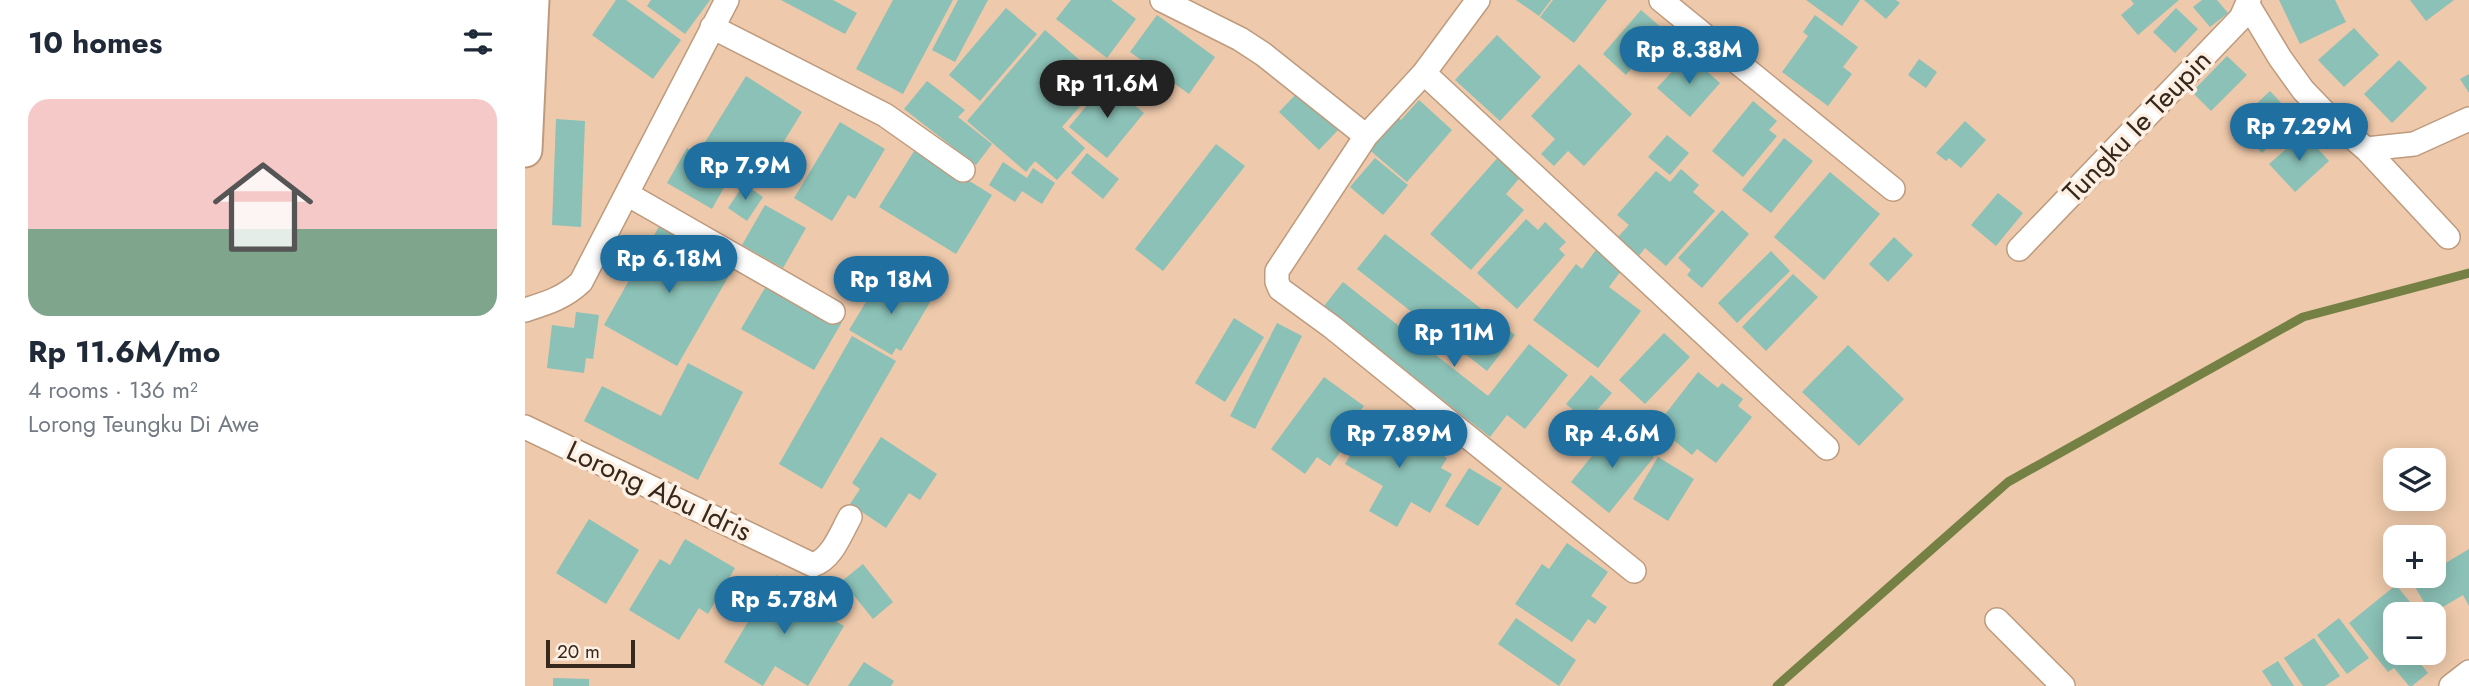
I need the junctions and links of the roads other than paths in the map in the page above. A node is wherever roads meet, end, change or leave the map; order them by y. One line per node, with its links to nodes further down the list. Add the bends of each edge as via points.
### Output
1 (532, 0): 12 (street)
2 (727, 0): 7 (street)
3 (1162, 0): 10 (street, via 1263,54)
4 (1478, 0): 8 (street)
5 (1661, 0): 14 (street)
6 (2248, 3): 11 (street, via 2303,90); 17 (street, Tungku Ie Teupin, via 2241,18)
7 (712, 27): 13 (street, via 874,109); 15 (street)
8 (1424, 73): 10 (street); 21 (street)
9 (2469, 119): 11 (street, via 2414,144)
10 (1366, 136): 23 (street, via 1277,271 1280,289)
11 (2367, 149): 16 (street)
12 (525, 150)
13 (963, 170)
14 (1893, 188)
15 (627, 194): 18 (street, via 581,282 558,300); 19 (street)
16 (2448, 237)
17 (2019, 249)
18 (525, 310)
19 (833, 312)
20 (525, 427): 22 (street, Lorong Abu Idris, via 813,565 828,555)
21 (1827, 449)
22 (850, 517)
23 (1634, 571)
24 (1997, 620): 26 (street)
25 (2469, 672): 27 (street)
26 (2063, 686)
27 (2451, 686)

